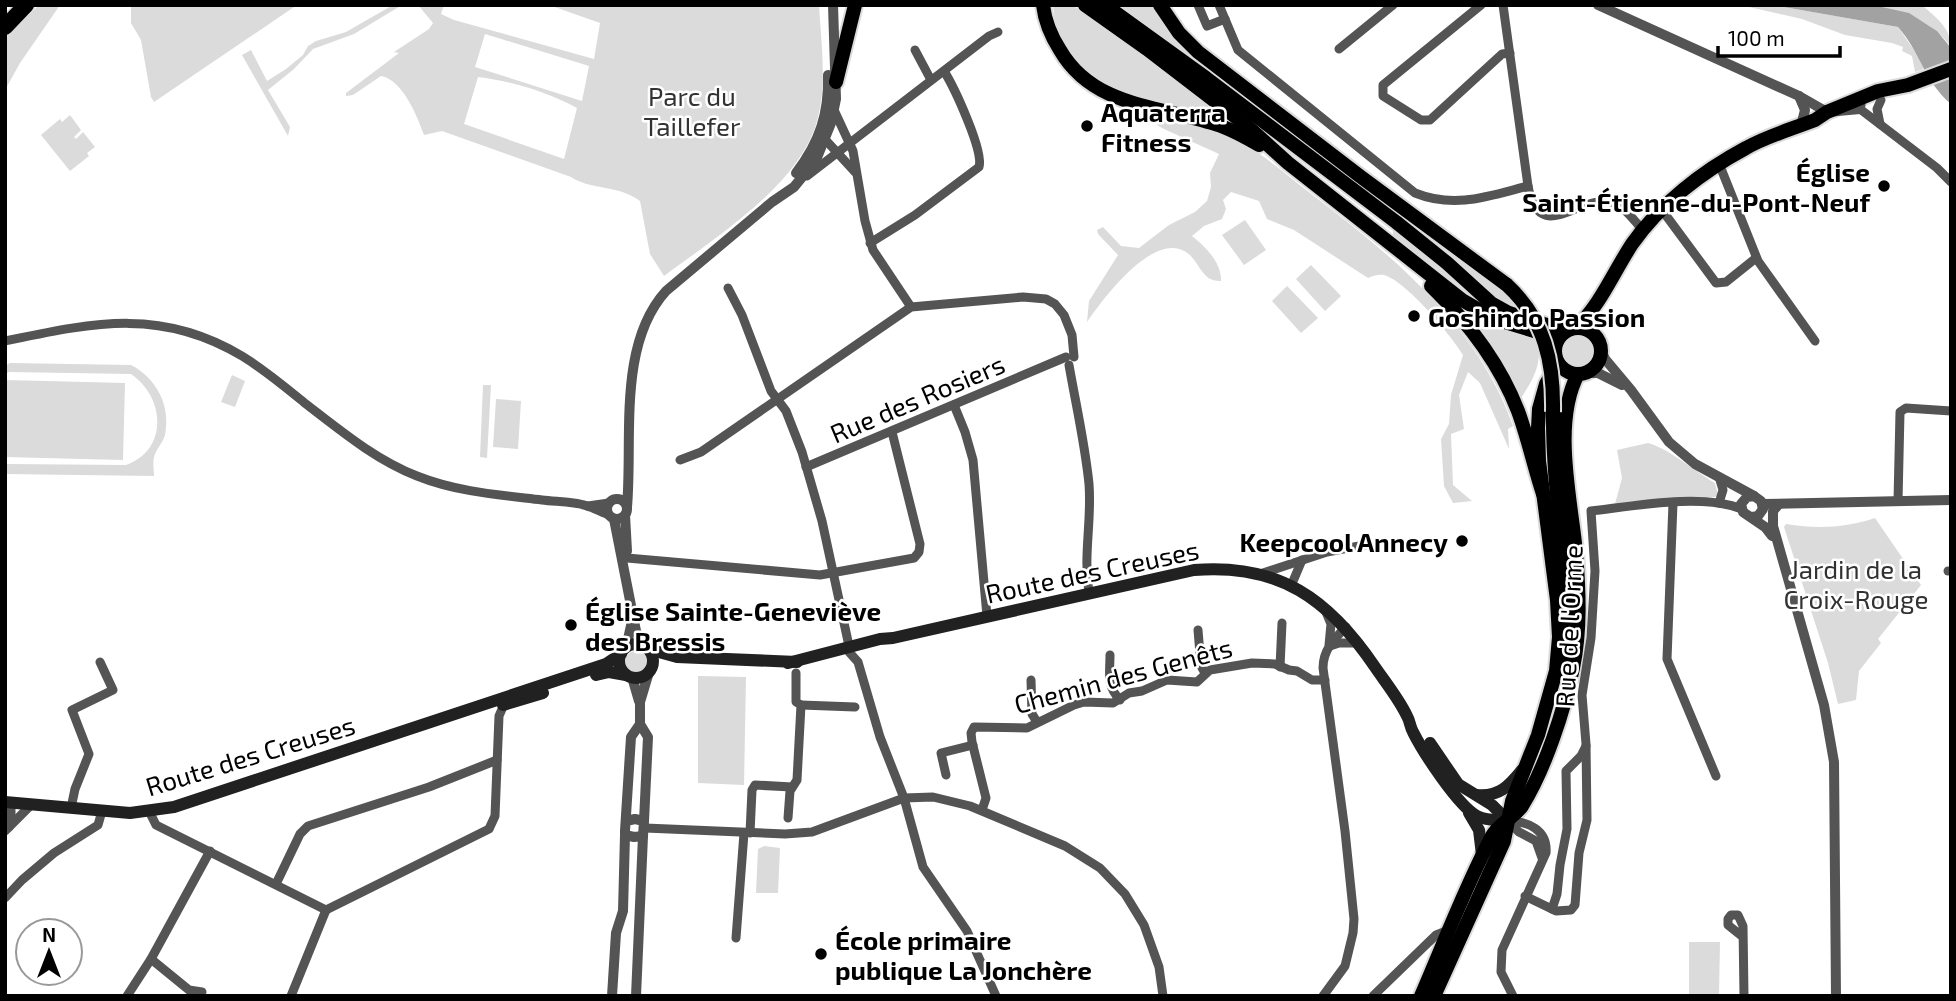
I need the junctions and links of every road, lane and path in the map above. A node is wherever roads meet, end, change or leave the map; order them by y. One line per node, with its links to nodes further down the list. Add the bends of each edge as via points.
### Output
1 (26, 5): 16 (highway)
2 (827, 5): 33 (street)
3 (833, 5): 25 (street)
4 (855, 5): 25 (main road)
5 (1043, 5): 36 (main road, via 1047,25 1070,66 1103,92 1223,127)
6 (1085, 5): 36 (main road, via 1246,125)
7 (1105, 5): 44 (main road)
8 (1160, 5): 21 (main road, via 1179,33)
9 (1198, 5): 15 (street, via 1207,26)
10 (1219, 5): 15 (street)
11 (1393, 5): 19 (street)
12 (1481, 5): 20 (street, via 1383,85 1383,96 1422,120 1430,120 1503,54)
13 (1503, 5): 20 (street)
14 (1598, 5): 27 (street)
15 (1225, 19): 40 (street, via 1238,50 1416,193 1458,202)
16 (5, 27)
17 (998, 32): 23 (street)
18 (915, 50): 24 (street)
19 (1339, 50)
20 (1510, 53): 40 (street)
21 (1209, 60): 44 (main road); 114 (main road, bridge, via 1507,285 1526,305 1545,340 1553,372 1554,483 1568,598)
22 (1951, 69): 26 (main road)
23 (944, 71): 24 (street); 46 (street, via 979,153 979,167)
24 (931, 80): 34 (street)
25 (836, 82): 29 (street)
26 (1886, 94): 28 (main road); 30 (main road, via 1878,91); 31 (street, via 1877,109)
27 (1800, 96): 30 (street); 30 (street)
28 (1860, 109): 30 (main road, via 1827,121); 31 (street)
29 (834, 110): 32 (street); 33 (street)
30 (1814, 119): 37 (main road, via 1746,148)
31 (1880, 124): 39 (street)
32 (845, 131): 33 (street); 34 (street)
33 (825, 136): 35 (street); 41 (street, via 816,160); 42 (street)
34 (851, 142): 35 (street); 38 (street)
35 (838, 152): 38 (street); 41 (street)
36 (1288, 163): 47 (main road)
37 (1717, 166): 43 (main road); 48 (street, via 1723,171)
38 (856, 173): 46 (street)
39 (1951, 183)
40 (1528, 186): 45 (street, via 1533,206 1547,215 1605,201 1623,208)
41 (794, 187): 42 (street)
42 (772, 202): 67 (street, via 666,291 644,323 634,363)
43 (1662, 211): 45 (main road); 48 (street, via 1716,283 1726,282)
44 (1396, 222): 52 (main road, via 1491,303)
45 (1643, 230): 50 (main road)
46 (870, 243): 51 (street)
47 (1390, 246): 52 (main road, via 1495,319 1541,333); 69 (main road, via 1454,310 1495,365 1519,414)
48 (1756, 258): 55 (street)
49 (728, 288): 61 (street)
50 (1605, 293): 52 (main road, via 1589,315); 53 (main road)
51 (911, 307): 57 (street, via 1040,297 1064,315); 61 (street)
52 (1566, 333): 53 (main road); 58 (main road, via 1555,349)
53 (1593, 334): 56 (main road)
54 (5, 341): 78 (street, via 119,321 194,333 256,365 357,443 409,473 473,491)
55 (1815, 341)
56 (1601, 348): 59 (main road, via 1594,368); 60 (street)
57 (1070, 360): 62 (street, Rue des Rosiers); 91 (street, via 1089,486)
58 (1558, 363): 59 (main road, via 1570,373); 69 (main road, via 1539,409)
59 (1580, 374): 60 (street, via 1598,373); 114 (main road, via 1569,400 1566,435 1578,582 1576,649)
60 (1631, 390): 68 (street, via 1669,442)
61 (777, 398): 65 (street, via 701,452); 66 (street)
62 (954, 405): 64 (street, Rue des Rosiers); 94 (street, via 973,460)
63 (1951, 411): 73 (street, via 1906,408 1900,412)
64 (892, 432): 66 (street, Rue des Rosiers); 87 (street, via 919,552 909,559)
65 (680, 460)
66 (806, 467): 87 (street)
67 (628, 474): 72 (street); 80 (street)
68 (1718, 479): 70 (street); 75 (street, via 1723,490); 77 (street, via 1734,489)
69 (1543, 494): 128 (main road, via 1557,600 1558,653 1552,691)
70 (1754, 496): 77 (street); 79 (street)
71 (1951, 500): 73 (street)
72 (611, 501): 78 (street); 80 (street, via 607,509); 80 (street, via 622,500)
73 (1898, 501): 76 (street)
74 (1673, 503): 75 (street); 125 (street, Rue de l'Orme, via 1591,511 1595,571 1583,688); 130 (street, via 1667,659)
75 (1719, 503): 77 (street)
76 (1779, 504): 79 (street); 82 (street, via 1773,511)
77 (1742, 505): 81 (street, via 1745,515)
78 (588, 506): 80 (street)
79 (1763, 507): 81 (street); 82 (street)
80 (619, 514): 85 (street); 89 (street)
81 (1752, 517): 83 (street)
82 (1773, 526): 83 (street)
83 (1776, 541): 172 (street, via 1824,705 1834,762)
84 (1370, 544): 86 (street)
85 (627, 558): 87 (street, via 806,575); 89 (street)
86 (1302, 560): 88 (street); 90 (street)
87 (833, 573): 103 (street)
88 (1260, 574): 90 (main road, Route des Creuses); 91 (main road, Route des Creuses, via 1194,570)
89 (628, 586): 93 (street)
90 (1291, 586): 92 (main road, Route des Creuses)
91 (1089, 593): 94 (main road, Route des Creuses)
92 (1321, 603): 96 (main road, Route des Creuses); 100 (street, via 1331,624)
93 (632, 615): 101 (street); 102 (street)
94 (987, 616): 98 (main road, Route des Creuses)
95 (1282, 624): 107 (street)
96 (1346, 627): 99 (main road, Route des Creuses); 100 (street)
97 (1198, 630): 110 (street)
98 (893, 638): 103 (main road, Route des Creuses); 103 (main road, Route des Creuses)
99 (1359, 643): 100 (street); 122 (main road, Route des Creuses)
100 (1328, 647): 113 (street, via 1323,657)
101 (646, 648): 102 (main road, via 637,645); 105 (main road, Route des Creuses); 108 (main road, via 652,656)
102 (623, 651): 111 (main road, via 620,666); 115 (main road, Route des Creuses, via 606,664)
103 (852, 653): 109 (main road, Route des Creuses); 133 (street)
104 (1110, 655): 116 (street, via 1110,683)
105 (677, 657): 108 (main road, Route des Creuses); 109 (main road, Route des Creuses)
106 (100, 662): 136 (street, via 113,690 72,710 89,754)
107 (1280, 667): 110 (street, Chemin des Genêts, via 1252,663); 113 (street, Chemin des Genêts, via 1297,670 1312,680)
108 (651, 668): 111 (main road, via 641,677); 117 (street)
109 (792, 668): 119 (street, via 796,702)
110 (1205, 673): 116 (street, Chemin des Genêts, via 1197,682 1167,680)
111 (629, 676): 117 (street); 118 (main road, Route des Creuses, via 601,673)
112 (1031, 680): 123 (street, via 1032,714)
113 (1325, 680): 160 (street, via 1354,919 1345,966)
114 (1569, 681): 143 (main road, via 1537,774 1521,808)
115 (522, 691): 118 (street); 121 (main road, Route des Creuses)
116 (1120, 700): 123 (street, Chemin des Genêts, via 1084,702)
117 (640, 702): 124 (street)
118 (502, 705): 121 (main road, Route des Creuses); 127 (street)
119 (801, 705): 120 (street); 131 (street, via 797,780)
120 (855, 707)
121 (461, 712): 140 (main road, Route des Creuses, via 174,807)
122 (1408, 717): 132 (main road, Route des Creuses, via 1458,783); 137 (main road, Route des Creuses, via 1412,731)
123 (1037, 722): 126 (street, Chemin des Genêts, via 1027,728 974,727)
124 (640, 724): 142 (street, via 631,737); 144 (street, via 648,737)
125 (1586, 744): 153 (street, Rue de l'Orme, via 1566,771 1567,829); 153 (street, Rue de l'Orme, via 1587,820 1575,905 1567,912)
126 (973, 745): 129 (street, via 941,753); 138 (street, via 986,797)
127 (497, 760): 150 (street, via 429,788 308,826); 154 (street, via 495,816 486,832)
128 (1527, 764): 132 (main road, via 1502,791); 143 (main road)
129 (946, 775)
130 (1716, 776)
131 (792, 787): 141 (street); 146 (street, via 755,785)
132 (1474, 794): 143 (main road, Route des Creuses)
133 (904, 798): 138 (street, via 949,799); 146 (street, via 812,832); 165 (street, via 928,876 967,931)
134 (8, 803): 135 (main road, Route des Creuses); 145 (street, via 11,818)
135 (31, 805): 136 (main road, Route des Creuses); 145 (street)
136 (71, 808): 139 (main road, Route des Creuses)
137 (1468, 809): 143 (main road, via 1485,819); 149 (main road, Route des Creuses, via 1479,830)
138 (982, 810): 166 (street, via 1065,846 1100,868 1120,888 1149,936)
139 (102, 811): 140 (main road, Route des Creuses); 152 (street, via 98,825 54,853)
140 (149, 811): 148 (street, via 156,825)
141 (788, 818)
142 (626, 821): 144 (street); 147 (street)
143 (1508, 821): 149 (main road, via 1494,832); 151 (street, via 1523,821 1539,831 1546,846); 169 (main road, via 1504,841)
144 (644, 828): 146 (street); 147 (street, via 634,838); 164 (street)
145 (7, 829)
146 (747, 833): 157 (street)
147 (625, 835): 163 (street, via 623,911 616,933)
148 (210, 851): 150 (street); 158 (street)
149 (1482, 855): 155 (main road)
150 (276, 884): 154 (street)
151 (1525, 896): 153 (street); 170 (street, via 1502,950 1501,972)
152 (5, 898)
153 (1552, 909)
154 (326, 910): 162 (street)
155 (1449, 930): 167 (street, via 1436,935); 168 (main road)
156 (1743, 937): 171 (street)
157 (736, 938)
158 (151, 958): 159 (street, via 189,990); 161 (street)
159 (202, 992)
160 (1326, 994)
161 (127, 996)
162 (291, 996)
163 (612, 996)
164 (636, 996)
165 (996, 996)
166 (1163, 996)
167 (1373, 996)
168 (1421, 996)
169 (1434, 996)
170 (1513, 996)
171 (1744, 996)
172 (1836, 996)

